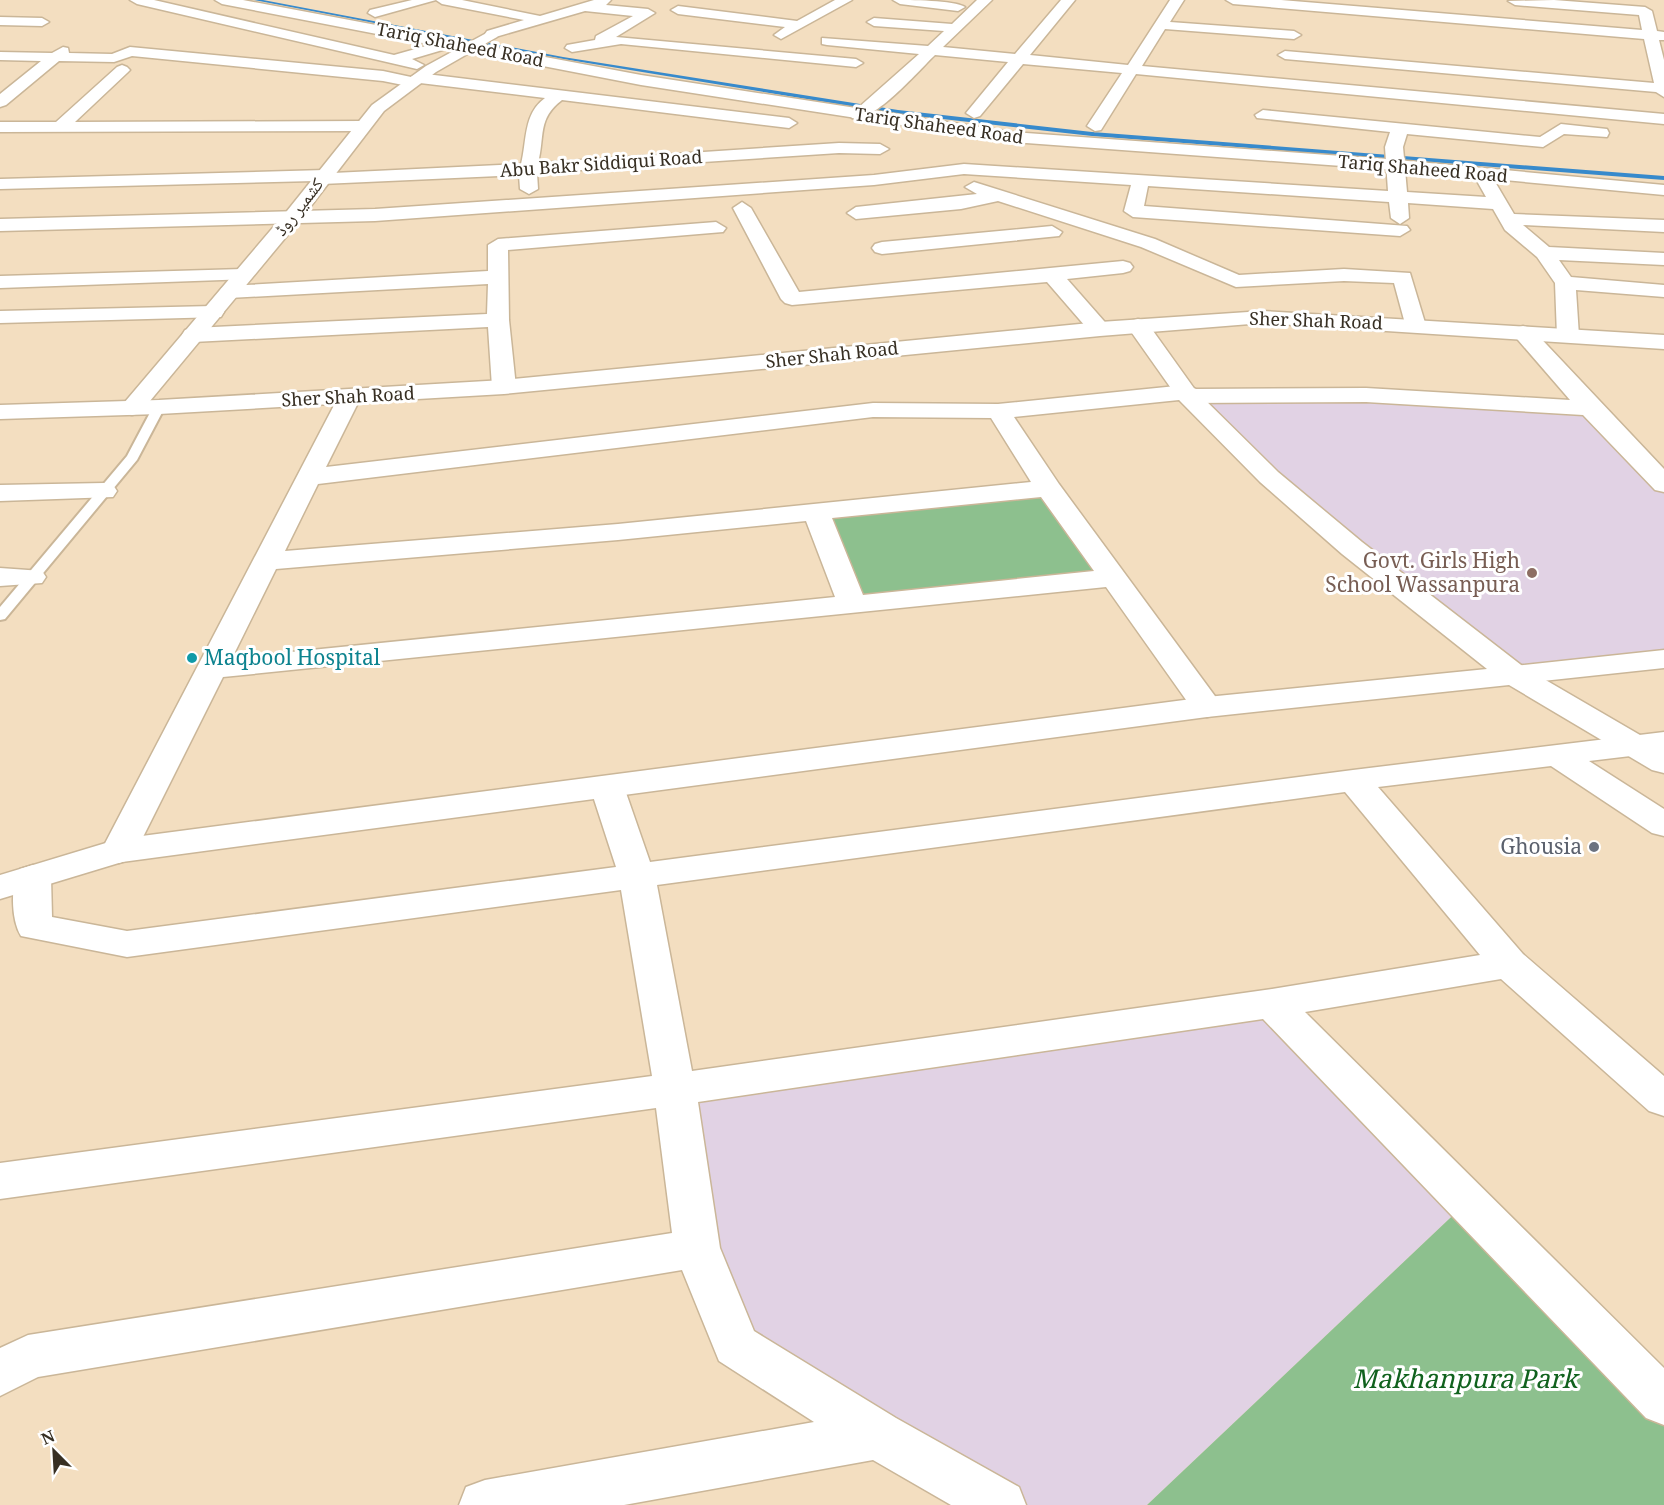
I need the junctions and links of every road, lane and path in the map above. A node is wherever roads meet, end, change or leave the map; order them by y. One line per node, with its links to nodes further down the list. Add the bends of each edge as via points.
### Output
1 (137, 0): 44 (street)
2 (222, 0): 34 (street, Tariq Shaheed Road)
3 (303, 0): 22 (street, Tariq Shaheed Road)
4 (429, 0): 22 (street)
5 (442, 0): 19 (street)
6 (520, 0): 19 (street)
7 (610, 0): 17 (street)
8 (845, 0): 20 (street)
9 (900, 0): 13 (street)
10 (1068, 0): 51 (street)
11 (1233, 0): 23 (street)
12 (1508, 0): 14 (street)
13 (980, 5): 33 (street)
14 (1643, 5): 38 (street)
15 (805, 6): 20 (street)
16 (1388, 6): 23 (street); 38 (street, via 1541,31)
17 (585, 7): 25 (street); 42 (street, via 648,14)
18 (1177, 7): 31 (street)
19 (487, 9): 25 (street); 35 (street)
20 (829, 9): 30 (street)
21 (678, 10): 30 (street)
22 (375, 13): 27 (street, Tariq Shaheed Road)
23 (1302, 13): 24 (street); 37 (street)
24 (1276, 18)
25 (542, 20): 36 (street)
26 (0, 21): 28 (street)
27 (420, 21)
28 (42, 22)
29 (874, 22): 33 (street)
30 (800, 25): 46 (street)
31 (1161, 25): 37 (street); 55 (street)
32 (689, 27): 43 (street)
33 (955, 28): 45 (street)
34 (393, 33): 35 (street, Tariq Shaheed Road); 44 (street)
35 (461, 34): 36 (street, Tariq Shaheed Road); 52 (street); 56 (street, کشمیر روڈ); 63 (street, Tariq Shaheed Road, via 641,80)
36 (492, 34): 40 (street, Tariq Shaheed Road)
37 (1294, 35): 47 (street)
38 (1657, 35): 59 (street)
39 (75, 39): 49 (street)
40 (526, 40)
41 (827, 42): 45 (street)
42 (593, 43): 43 (street, via 621,40); 50 (street, Tariq Shaheed Road, via 566,47)
43 (661, 44): 46 (street)
44 (340, 46): 52 (street)
45 (929, 50): 51 (street); 53 (street)
46 (749, 52): 53 (street)
47 (1286, 55): 58 (street); 59 (street, via 1542,72)
48 (0, 56): 49 (street)
49 (57, 56): 56 (street, via 114,58 130,51 383,76); 61 (street)
50 (618, 56)
51 (1019, 59): 55 (street); 65 (street)
52 (395, 60): 56 (street)
53 (910, 68): 63 (street)
54 (122, 70): 71 (street)
55 (1131, 70): 58 (street); 72 (street, via 1089,126)
56 (421, 76): 60 (street); 69 (street, کشمیر روڈ, via 378,108)
57 (767, 83): 63 (street, Tariq Shaheed Road)
58 (1274, 83): 67 (street); 73 (street, via 1262,120)
59 (1663, 90)
60 (561, 94): 68 (street); 79 (street, via 544,106 533,129)
61 (0, 102)
62 (931, 108): 63 (street, Tariq Shaheed Road)
63 (867, 109): 77 (street, Tariq Shaheed Road, via 1001,135 1101,145)
64 (952, 110): 65 (street, Tariq Shaheed Road)
65 (974, 113): 66 (street, Tariq Shaheed Road)
66 (993, 116)
67 (1664, 119)
68 (789, 123)
69 (363, 126): 71 (street); 81 (street, کشمیر روڈ)
70 (0, 127): 71 (street)
71 (60, 127)
72 (1118, 128)
73 (1400, 128): 75 (street); 77 (street)
74 (1618, 135): 75 (street, via 1561,129)
75 (1543, 142): 78 (street)
76 (880, 149): 79 (street, Abu Bakr Siddiqui Road, via 839,148)
77 (1395, 153): 80 (street, Tariq Shaheed Road); 88 (street)
78 (1522, 157)
79 (528, 169): 81 (street, Abu Bakr Siddiqui Road); 89 (street)
80 (1482, 174): 86 (street, Tariq Shaheed Road); 91 (street)
81 (323, 177): 84 (street, Abu Bakr Siddiqui Road); 93 (street, کشمیر روڈ)
82 (1141, 180): 83 (street, via 964,170); 88 (street); 97 (street, via 1133,211)
83 (834, 183): 89 (street); 92 (street)
84 (0, 184)
85 (974, 187): 87 (street)
86 (1664, 190)
87 (998, 195): 92 (street, via 961,203); 105 (street, via 1148,243 1236,281 1344,274)
88 (1398, 197): 91 (street); 97 (street)
89 (530, 204): 93 (street, via 375,215)
90 (742, 208): 103 (street, via 792,299)
91 (1504, 212): 95 (street); 99 (street, via 1512,226)
92 (856, 213): 98 (street, via 888,255)
93 (294, 215): 94 (street); 102 (street, کشمیر روڈ)
94 (0, 225)
95 (1664, 226)
96 (716, 228): 104 (street, via 498,245)
97 (1400, 230): 105 (street)
98 (1052, 232)
99 (1544, 253): 100 (street); 107 (street)
100 (1664, 259)
101 (1123, 267): 103 (street)
102 (243, 275): 106 (street); 109 (street, کشمیر روڈ)
103 (1052, 275): 115 (street)
104 (498, 277): 109 (street); 112 (street)
105 (1403, 277): 114 (street)
106 (0, 282)
107 (1565, 283): 108 (street); 118 (street)
108 (1664, 291)
109 (229, 292): 110 (street, کشمیر روڈ)
110 (213, 312): 111 (street); 117 (street, کشمیر روڈ)
111 (0, 318)
112 (498, 320): 117 (street); 120 (street)
113 (1138, 326): 114 (street, Sher Shah Road, via 1263,317); 115 (street, Sher Shah Road); 121 (street)
114 (1415, 326): 116 (street, Sher Shah Road)
115 (1100, 329): 120 (street, Sher Shah Road)
116 (1523, 333): 118 (street, Sher Shah Road); 125 (street)
117 (193, 335): 124 (street, کشمیر روڈ)
118 (1568, 336): 119 (street, Sher Shah Road)
119 (1664, 342)
120 (504, 387): 122 (street, Sher Shah Road)
121 (1187, 394): 125 (street, via 1366,395); 127 (street); 142 (street, via 1269,477 1335,534)
122 (349, 398): 123 (street, Sher Shah Road); 128 (street)
123 (159, 407): 124 (street, Sher Shah Road); 131 (lane, via 133,457)
124 (132, 408): 126 (street, Sher Shah Road)
125 (1590, 408): 129 (street)
126 (0, 411)
127 (998, 411): 128 (street, via 873,410); 130 (street)
128 (310, 477): 134 (street)
129 (1664, 484)
130 (1048, 488): 133 (street); 137 (street)
131 (104, 491): 132 (street); 135 (lane)
132 (0, 493)
133 (816, 512): 134 (street); 138 (street)
134 (267, 561): 141 (street)
135 (32, 577): 136 (street); 139 (lane)
136 (0, 578)
137 (1113, 578): 138 (street); 143 (street)
138 (852, 604): 141 (street)
139 (0, 616)
140 (1664, 659): 142 (street)
141 (212, 669): 149 (street)
142 (1514, 675): 143 (street); 144 (street)
143 (1207, 707): 147 (street)
144 (1654, 750): 145 (street)
145 (1557, 755): 146 (street); 148 (street)
146 (1353, 780): 150 (street); 152 (street)
147 (607, 787): 149 (street); 150 (street)
148 (1664, 825)
149 (119, 851): 151 (street)
150 (637, 876): 151 (street, via 127,944 34,927); 154 (street)
151 (16, 882)
152 (1509, 964): 153 (street); 155 (street)
153 (1272, 1003): 154 (street); 159 (street)
154 (675, 1089): 156 (street); 157 (street)
155 (1664, 1100)
156 (0, 1181)
157 (697, 1248): 158 (street, via 28,1357); 160 (street, via 736,1346)
158 (0, 1374)
159 (1664, 1402)
160 (878, 1435): 161 (street); 162 (street)
161 (485, 1505)
162 (1000, 1505)

